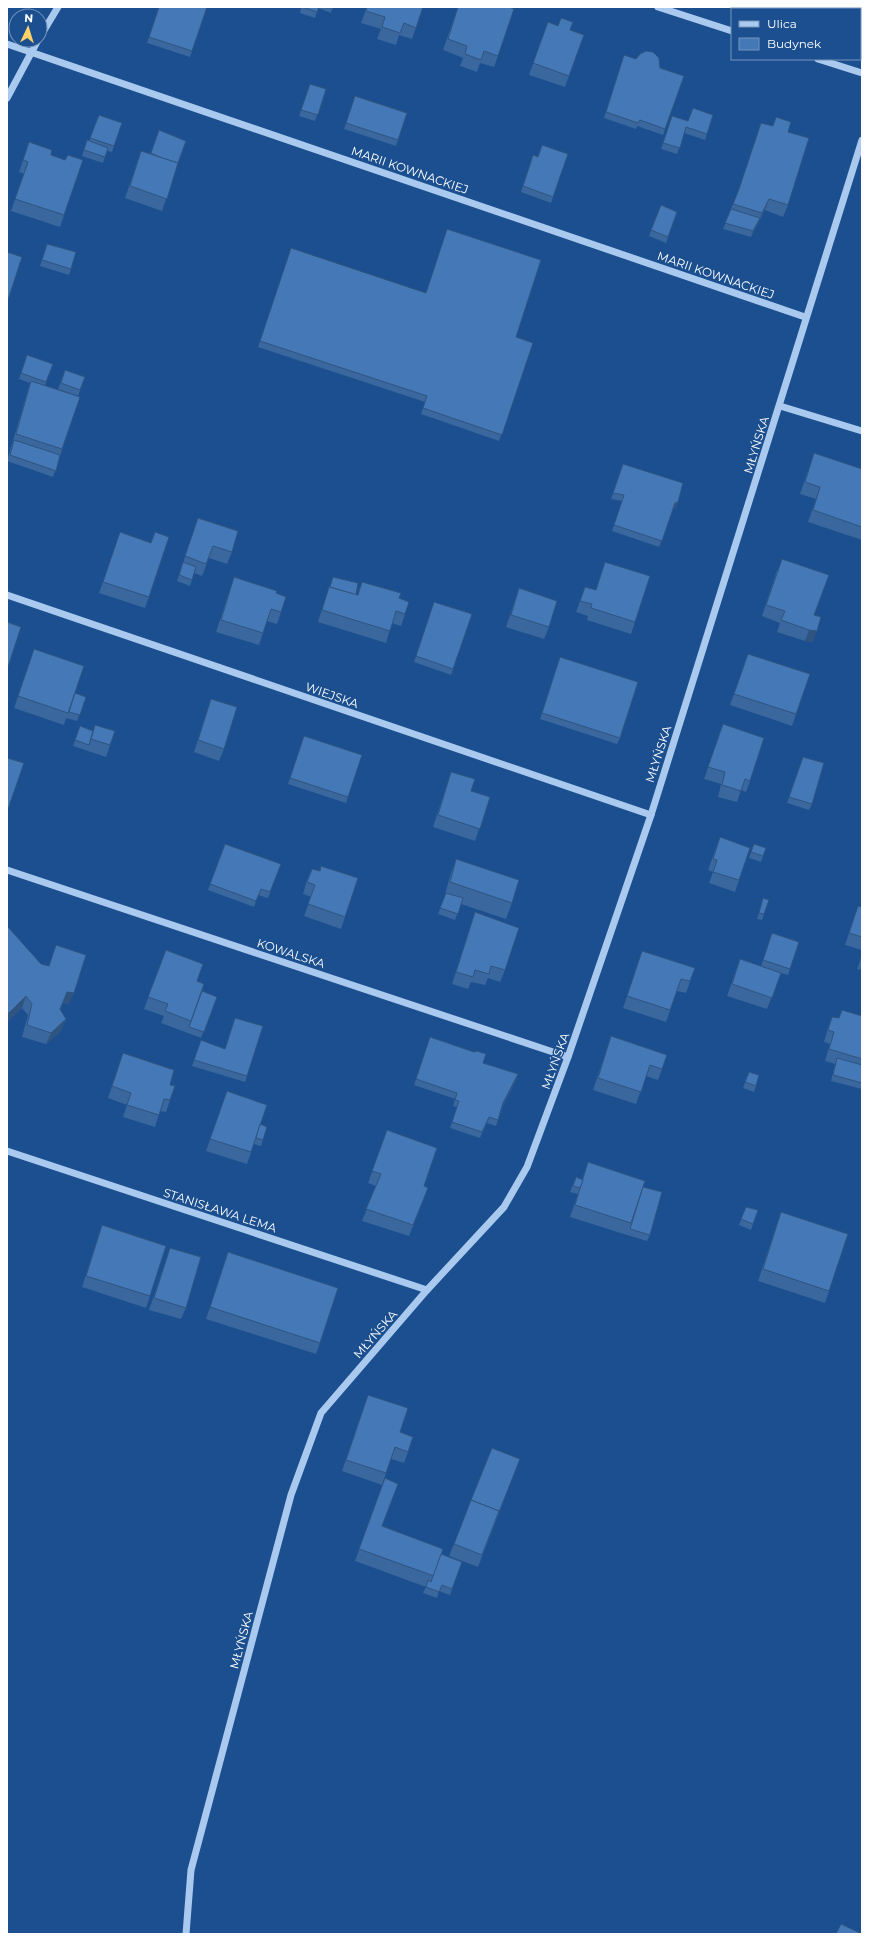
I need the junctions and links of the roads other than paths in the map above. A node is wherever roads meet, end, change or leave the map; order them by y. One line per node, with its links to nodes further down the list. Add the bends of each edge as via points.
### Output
1 (58, 7): 3 (street)
2 (658, 7): 4 (street)
3 (48, 23)
4 (731, 31)
5 (7, 44): 7 (street, MARII KOWNACKIEJ)
6 (33, 48): 7 (street)
7 (31, 52): 10 (street); 12 (street, MARII KOWNACKIEJ)
8 (821, 60): 9 (street)
9 (862, 73)
10 (7, 98)
11 (862, 140): 12 (street, MŁYŃSKA)
12 (805, 317): 13 (street, MŁYŃSKA)
13 (780, 406): 14 (street); 16 (street, MŁYŃSKA)
14 (862, 431)
15 (7, 595): 16 (street, WIEJSKA)
16 (651, 815): 18 (street, MŁYŃSKA)
17 (7, 870): 18 (street, KOWALSKA)
18 (568, 1057): 20 (street, MŁYŃSKA, via 527,1167 504,1207)
19 (7, 1151): 20 (street, STANISŁAWA LEMA)
20 (427, 1290): 21 (street, MŁYŃSKA, via 321,1413 291,1495 191,1870)
21 (186, 1934)

